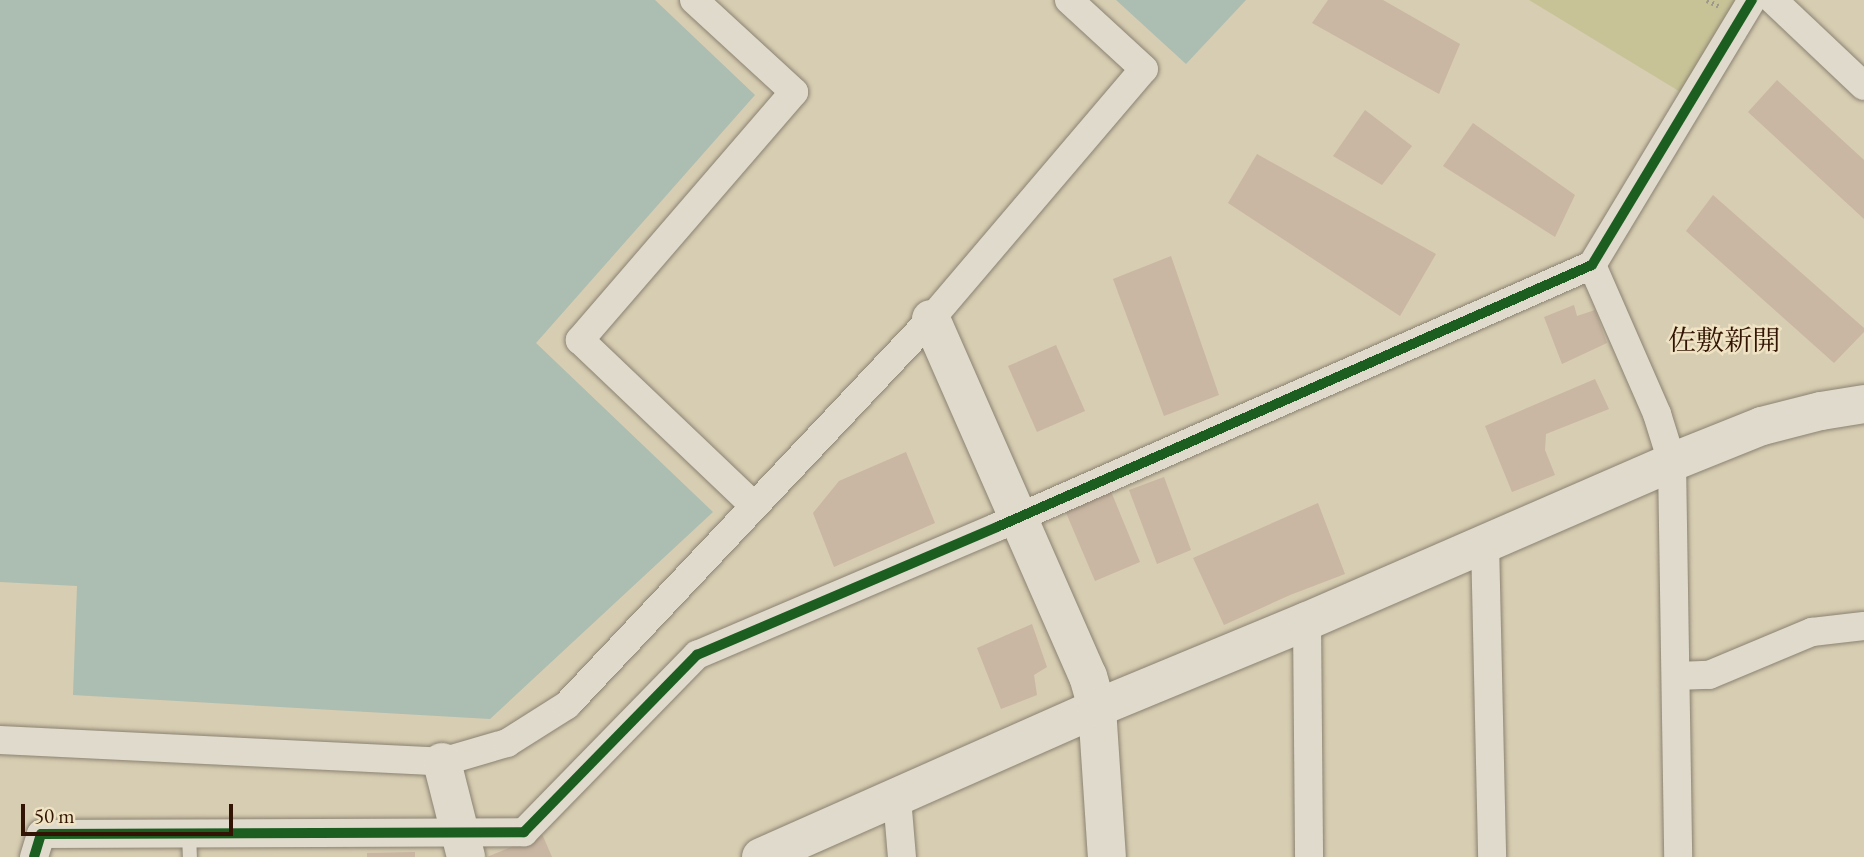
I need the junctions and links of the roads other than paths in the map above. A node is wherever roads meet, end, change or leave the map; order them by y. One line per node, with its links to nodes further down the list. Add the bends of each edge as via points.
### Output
1 (694, 0): 10 (street, via 794,92 580,340)
2 (1069, 0): 7 (street, via 1144,69)
3 (1752, 0): 6 (street)
4 (1773, 0): 5 (street)
5 (1864, 86)
6 (1592, 265): 9 (street, via 1657,414); 11 (street)
7 (931, 319): 10 (street); 11 (street)
8 (1864, 404): 9 (street, via 1762,426)
9 (1672, 462): 12 (street); 15 (street)
10 (753, 505): 18 (street, via 567,705 507,743)
11 (1020, 516): 16 (street, via 1088,676); 20 (street, via 697,655 524,832)
12 (1485, 542): 13 (street); 27 (street)
13 (1307, 621): 16 (street); 26 (street)
14 (1864, 626): 15 (street, via 1812,632 1709,675)
15 (1676, 676): 28 (street)
16 (1097, 708): 19 (street); 25 (street)
17 (0, 740): 18 (street)
18 (442, 762): 20 (street)
19 (897, 798): 23 (street); 24 (street)
20 (463, 844): 21 (street)
21 (190, 845): 22 (street, via 41,834)
22 (34, 857)
23 (761, 857)
24 (902, 857)
25 (1107, 857)
26 (1309, 857)
27 (1492, 857)
28 (1678, 857)

